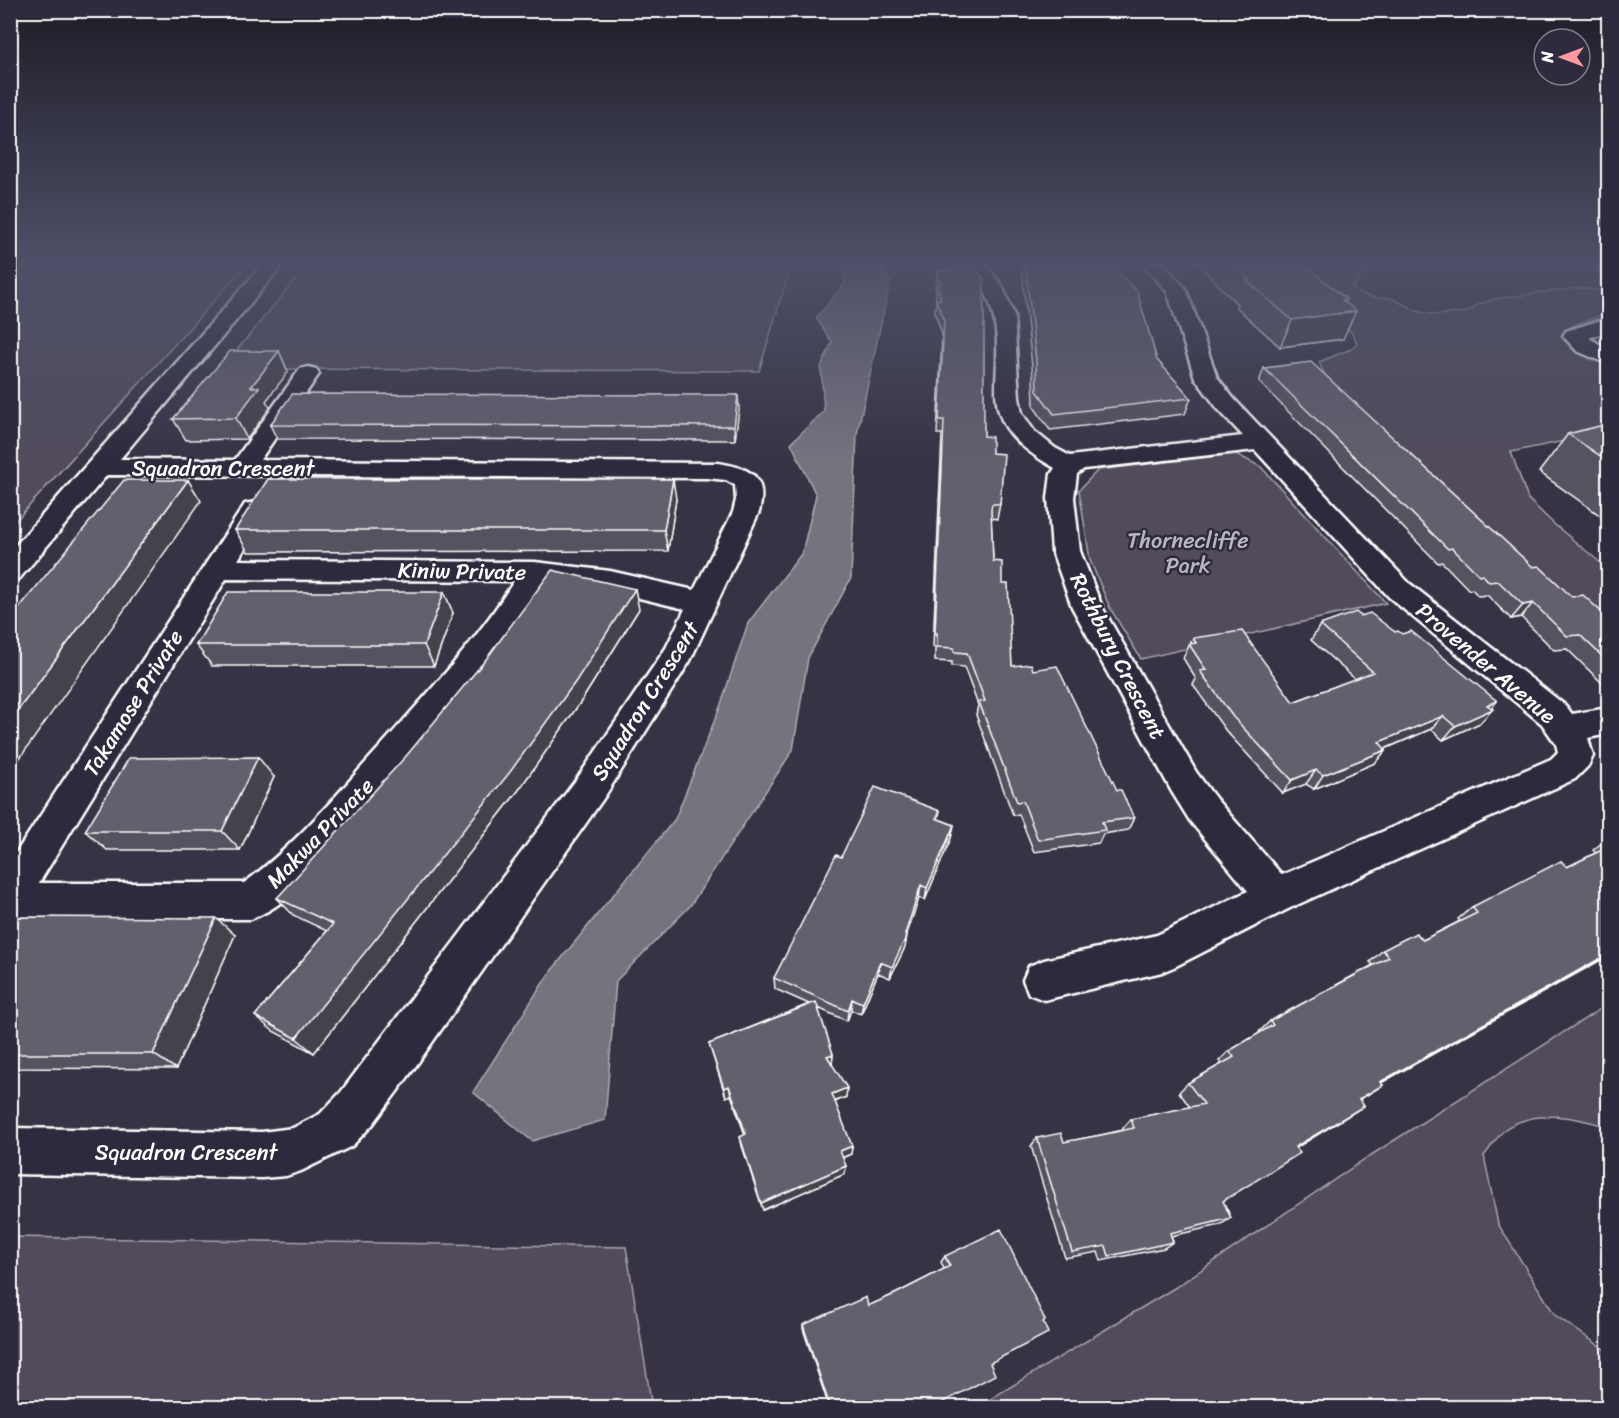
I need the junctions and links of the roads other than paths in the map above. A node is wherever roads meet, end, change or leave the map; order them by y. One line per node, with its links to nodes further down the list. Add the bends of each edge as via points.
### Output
1 (220, 328): 9 (street)
2 (1005, 328): 8 (street, via 1007,401 1015,424 1024,436)
3 (1189, 328): 7 (street, Provender Avenue, via 1206,378)
4 (1596, 328): 5 (street, via 1574,336)
5 (1608, 357)
6 (308, 374): 10 (street)
7 (1260, 442): 8 (street, via 1098,459); 17 (street, Provender Avenue, via 1399,590 1554,715)
8 (1069, 466): 19 (street, Rothbury Crescent, via 1062,481 1061,498 1066,551 1087,607 1184,782)
9 (101, 468): 10 (street, Squadron Crescent); 13 (street)
10 (242, 468): 15 (street, Squadron Crescent, via 735,473 750,486 751,496)
11 (255, 510): 12 (street, Takamose Private)
12 (218, 569): 14 (street, Kiniw Private); 18 (street, Takamose Private)
13 (10, 571)
14 (535, 572): 15 (street, Kiniw Private, via 610,581); 20 (street, Makwa Private, via 506,620 465,672 318,842 284,876 251,901)
15 (704, 603): 22 (street, Squadron Crescent, via 679,653 592,786 395,1059 336,1130 301,1148 274,1154)
16 (1608, 721): 17 (street)
17 (1564, 729): 19 (street, Provender Avenue, via 1572,740 1575,756 1563,769)
18 (10, 896)
19 (1276, 896): 21 (street, Provender Avenue, via 1162,953)
20 (10, 902)
21 (1044, 980)
22 (10, 1151)

